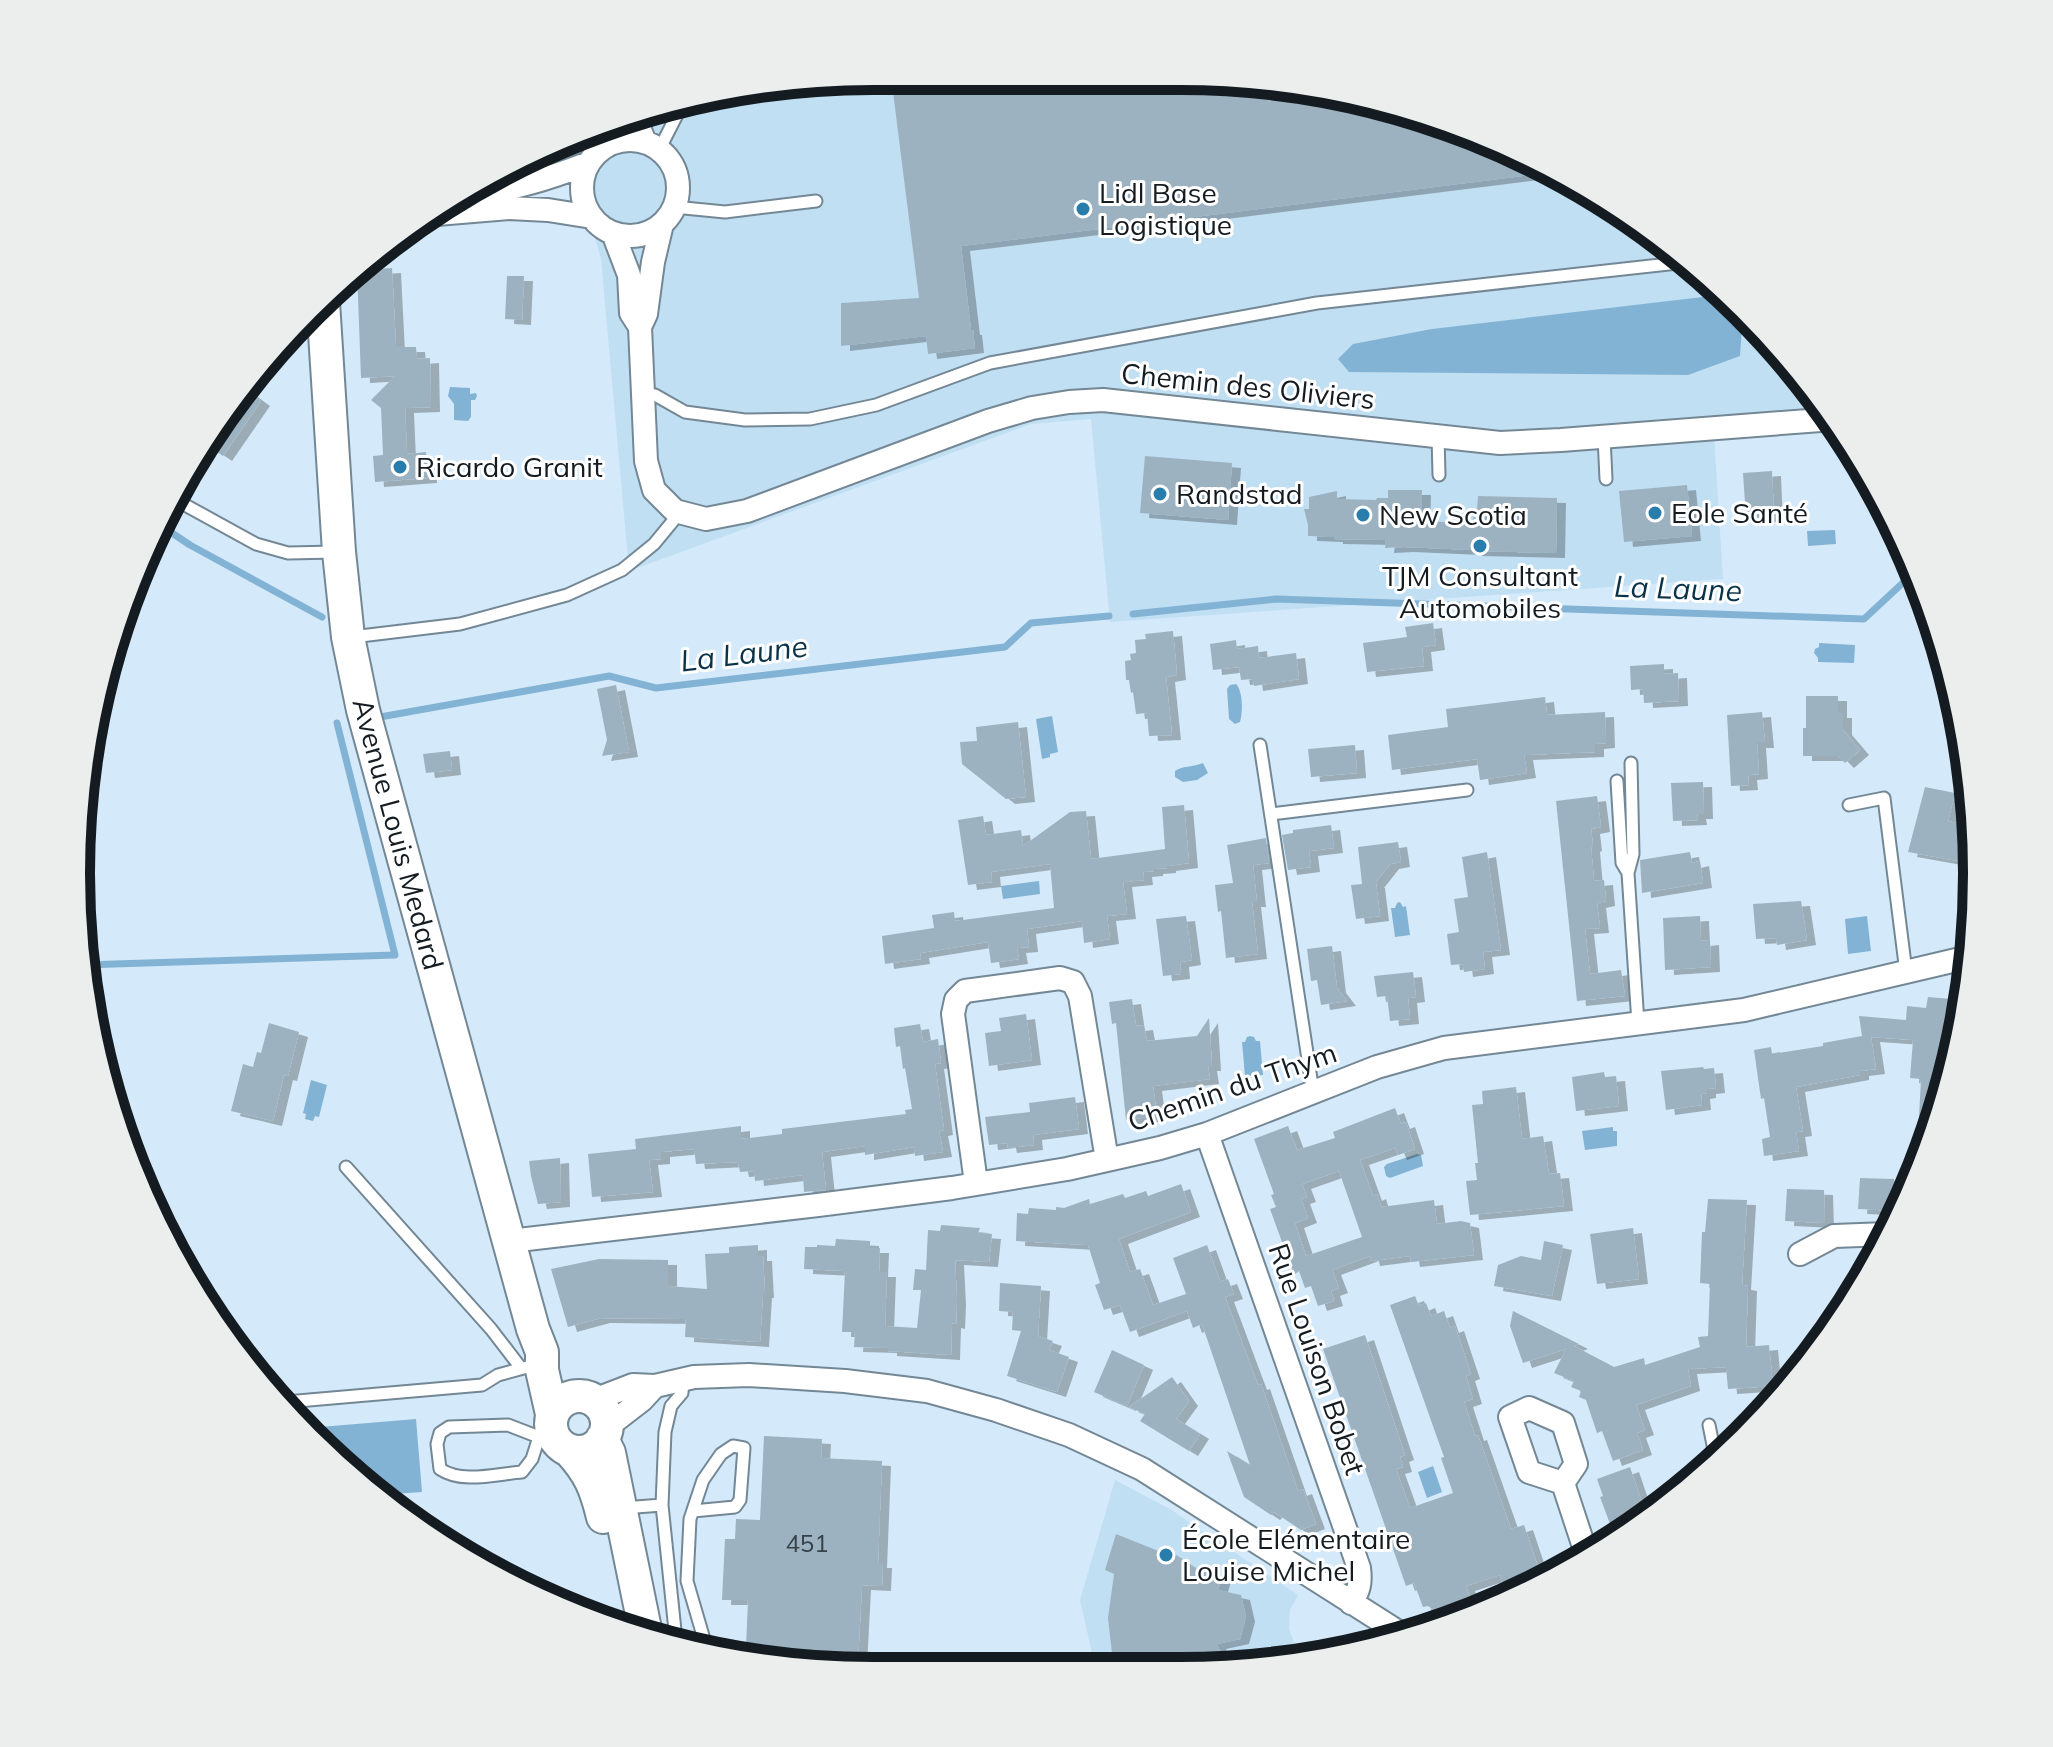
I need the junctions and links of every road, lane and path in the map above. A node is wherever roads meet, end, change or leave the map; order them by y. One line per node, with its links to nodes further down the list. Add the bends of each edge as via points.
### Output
1 (673, 117): 4 (lane)
2 (640, 126): 4 (street)
3 (599, 141): 5 (street)
4 (652, 146): 5 (street, via 614,142); 9 (street, via 670,161 677,176 678,192)
5 (594, 156): 6 (street, via 538,182); 10 (street, via 582,190)
6 (490, 191)
7 (816, 201): 9 (lane)
8 (453, 213): 10 (street, via 509,208)
9 (668, 216): 11 (street, via 639,235); 14 (street)
10 (592, 217): 11 (street)
11 (613, 233): 14 (street, via 629,275 631,313)
12 (1671, 264): 15 (lane, via 1317,303 990,363 876,405 810,419 745,420 685,412 655,395)
13 (324, 315): 23 (street, Avenue Louis Medard)
14 (640, 327): 15 (street)
15 (641, 394): 22 (street, via 646,461 654,490)
16 (1818, 420): 18 (street, Chemin des Oliviers)
17 (1438, 436): 18 (street, Chemin des Oliviers, via 1500,443); 19 (lane); 22 (street, Chemin des Oliviers, via 1103,400 1069,402 988,421 747,511 706,519)
18 (1604, 437): 20 (lane)
19 (1439, 475)
20 (1606, 479)
21 (183, 504): 23 (lane, via 256,544 288,553)
22 (675, 511): 24 (lane, via 654,544 622,570 567,595 460,624)
23 (339, 552): 24 (street, Avenue Louis Medard)
24 (348, 637): 41 (street, Avenue Louis Medard, via 363,710)
25 (1260, 745): 30 (lane)
26 (1631, 763): 31 (lane, via 1633,854)
27 (1617, 781): 31 (lane, via 1622,863)
28 (1467, 790): 30 (lane)
29 (1849, 805): 33 (lane, via 1884,798)
30 (1271, 814): 35 (lane)
31 (1628, 873): 34 (lane)
32 (1958, 960): 33 (street, Chemin du Thym)
33 (1906, 972): 34 (street, Chemin du Thym, via 1744,1010)
34 (1638, 1023): 35 (street, Chemin du Thym, via 1444,1048)
35 (1313, 1092): 36 (street, Chemin du Thym)
36 (1207, 1134): 37 (street, Chemin du Thym); 55 (street, Rue Louison Bobet, via 1359,1568 1358,1591)
37 (1107, 1160): 39 (street, Chemin du Thym); 39 (street, via 1080,996 1073,982 1060,978 965,991 953,1014)
38 (346, 1167): 43 (lane, via 491,1329)
39 (976, 1183): 41 (street, Chemin du Thym)
40 (1874, 1234): 42 (street, via 1834,1236)
41 (510, 1241): 43 (street, Avenue Louis Medard, via 533,1329)
42 (1800, 1254)
43 (532, 1360): 45 (lane, via 482,1385); 46 (street, Avenue Louis Medard, via 557,1366); 48 (street, Avenue Louis Medard, via 542,1370)
44 (683, 1380): 46 (street, via 633,1385); 51 (lane, via 665,1432); 55 (street, via 749,1375 845,1381 927,1391 1011,1415 1142,1469)
45 (294, 1401)
46 (595, 1415): 48 (street, via 562,1400); 48 (street, via 591,1449 577,1452); 52 (street, Avenue Louis Medard)
47 (1709, 1425): 49 (lane)
48 (553, 1434): 48 (lane, via 508,1425 449,1427 437,1444 440,1469 459,1478 522,1472); 56 (street, Avenue Louis Medard, via 584,1466 595,1487)
49 (1713, 1447)
50 (1563, 1483): 54 (street)
51 (662, 1505): 52 (lane); 59 (lane)
52 (620, 1509): 57 (street, Avenue Louis Medard)
53 (693, 1511): 53 (lane, via 703,1480 721,1454 733,1446 744,1448 735,1507); 60 (lane, via 687,1581)
54 (1583, 1545)
55 (1351, 1603): 58 (street)
56 (627, 1616)
57 (629, 1617)
58 (1390, 1628)
59 (675, 1631)
60 (704, 1638)

